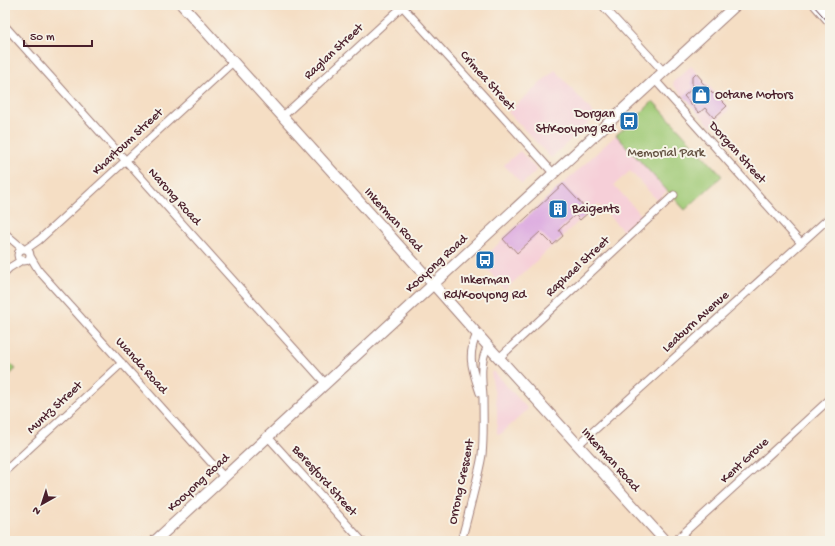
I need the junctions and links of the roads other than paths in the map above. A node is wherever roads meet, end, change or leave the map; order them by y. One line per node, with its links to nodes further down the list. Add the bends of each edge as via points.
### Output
1 (182, 5): 8 (street, Inkerman Road)
2 (602, 5): 9 (street)
3 (736, 5): 9 (street, Kooyong Road)
4 (816, 5): 6 (street)
5 (402, 6): 11 (street, Raglan Street); 13 (street, Crimea Street)
6 (830, 21)
7 (5, 26): 12 (street, Narong Road)
8 (233, 62): 11 (street, Inkerman Road); 12 (street, Khartoum Street)
9 (664, 72): 10 (street, Kooyong Road)
10 (655, 80): 13 (street, Kooyong Road); 17 (street, Dorgan Street)
11 (283, 116): 20 (street, Inkerman Road)
12 (126, 161): 18 (street, Khartoum Street); 25 (street, Narong Road)
13 (554, 174): 20 (street, Kooyong Road)
14 (674, 195): 23 (street, Raphael Street)
15 (830, 216): 17 (street, Leaburn Avenue)
16 (7, 235): 18 (street, Wanda Road)
17 (801, 243): 29 (street, Leaburn Avenue)
18 (24, 255): 19 (street, Khartoum Street); 24 (street, Wanda Road)
19 (7, 270)
20 (434, 285): 21 (street, Inkerman Road); 25 (street, Kooyong Road)
21 (477, 334): 22 (street, Inkerman Road); 27 (street, Orrong Crescent, via 472,347 471,361)
22 (488, 346): 23 (street, Inkerman Road); 27 (street, Orrong Crescent, via 482,360)
23 (499, 358): 29 (street, Inkerman Road)
24 (122, 363): 30 (street, Muntz Street); 31 (street, Wanda Road)
25 (326, 384): 28 (street, Kooyong Road)
26 (830, 399): 36 (street, Kent Grove)
27 (483, 404): 34 (street, Orrong Crescent, via 482,455)
28 (268, 437): 31 (street, Kooyong Road); 33 (street, Beresford Street)
29 (578, 445): 35 (street, Inkerman Road)
30 (5, 470)
31 (224, 477): 32 (street, Kooyong Road)
32 (155, 541)
33 (362, 541)
34 (461, 541)
35 (665, 541)
36 (675, 541)

